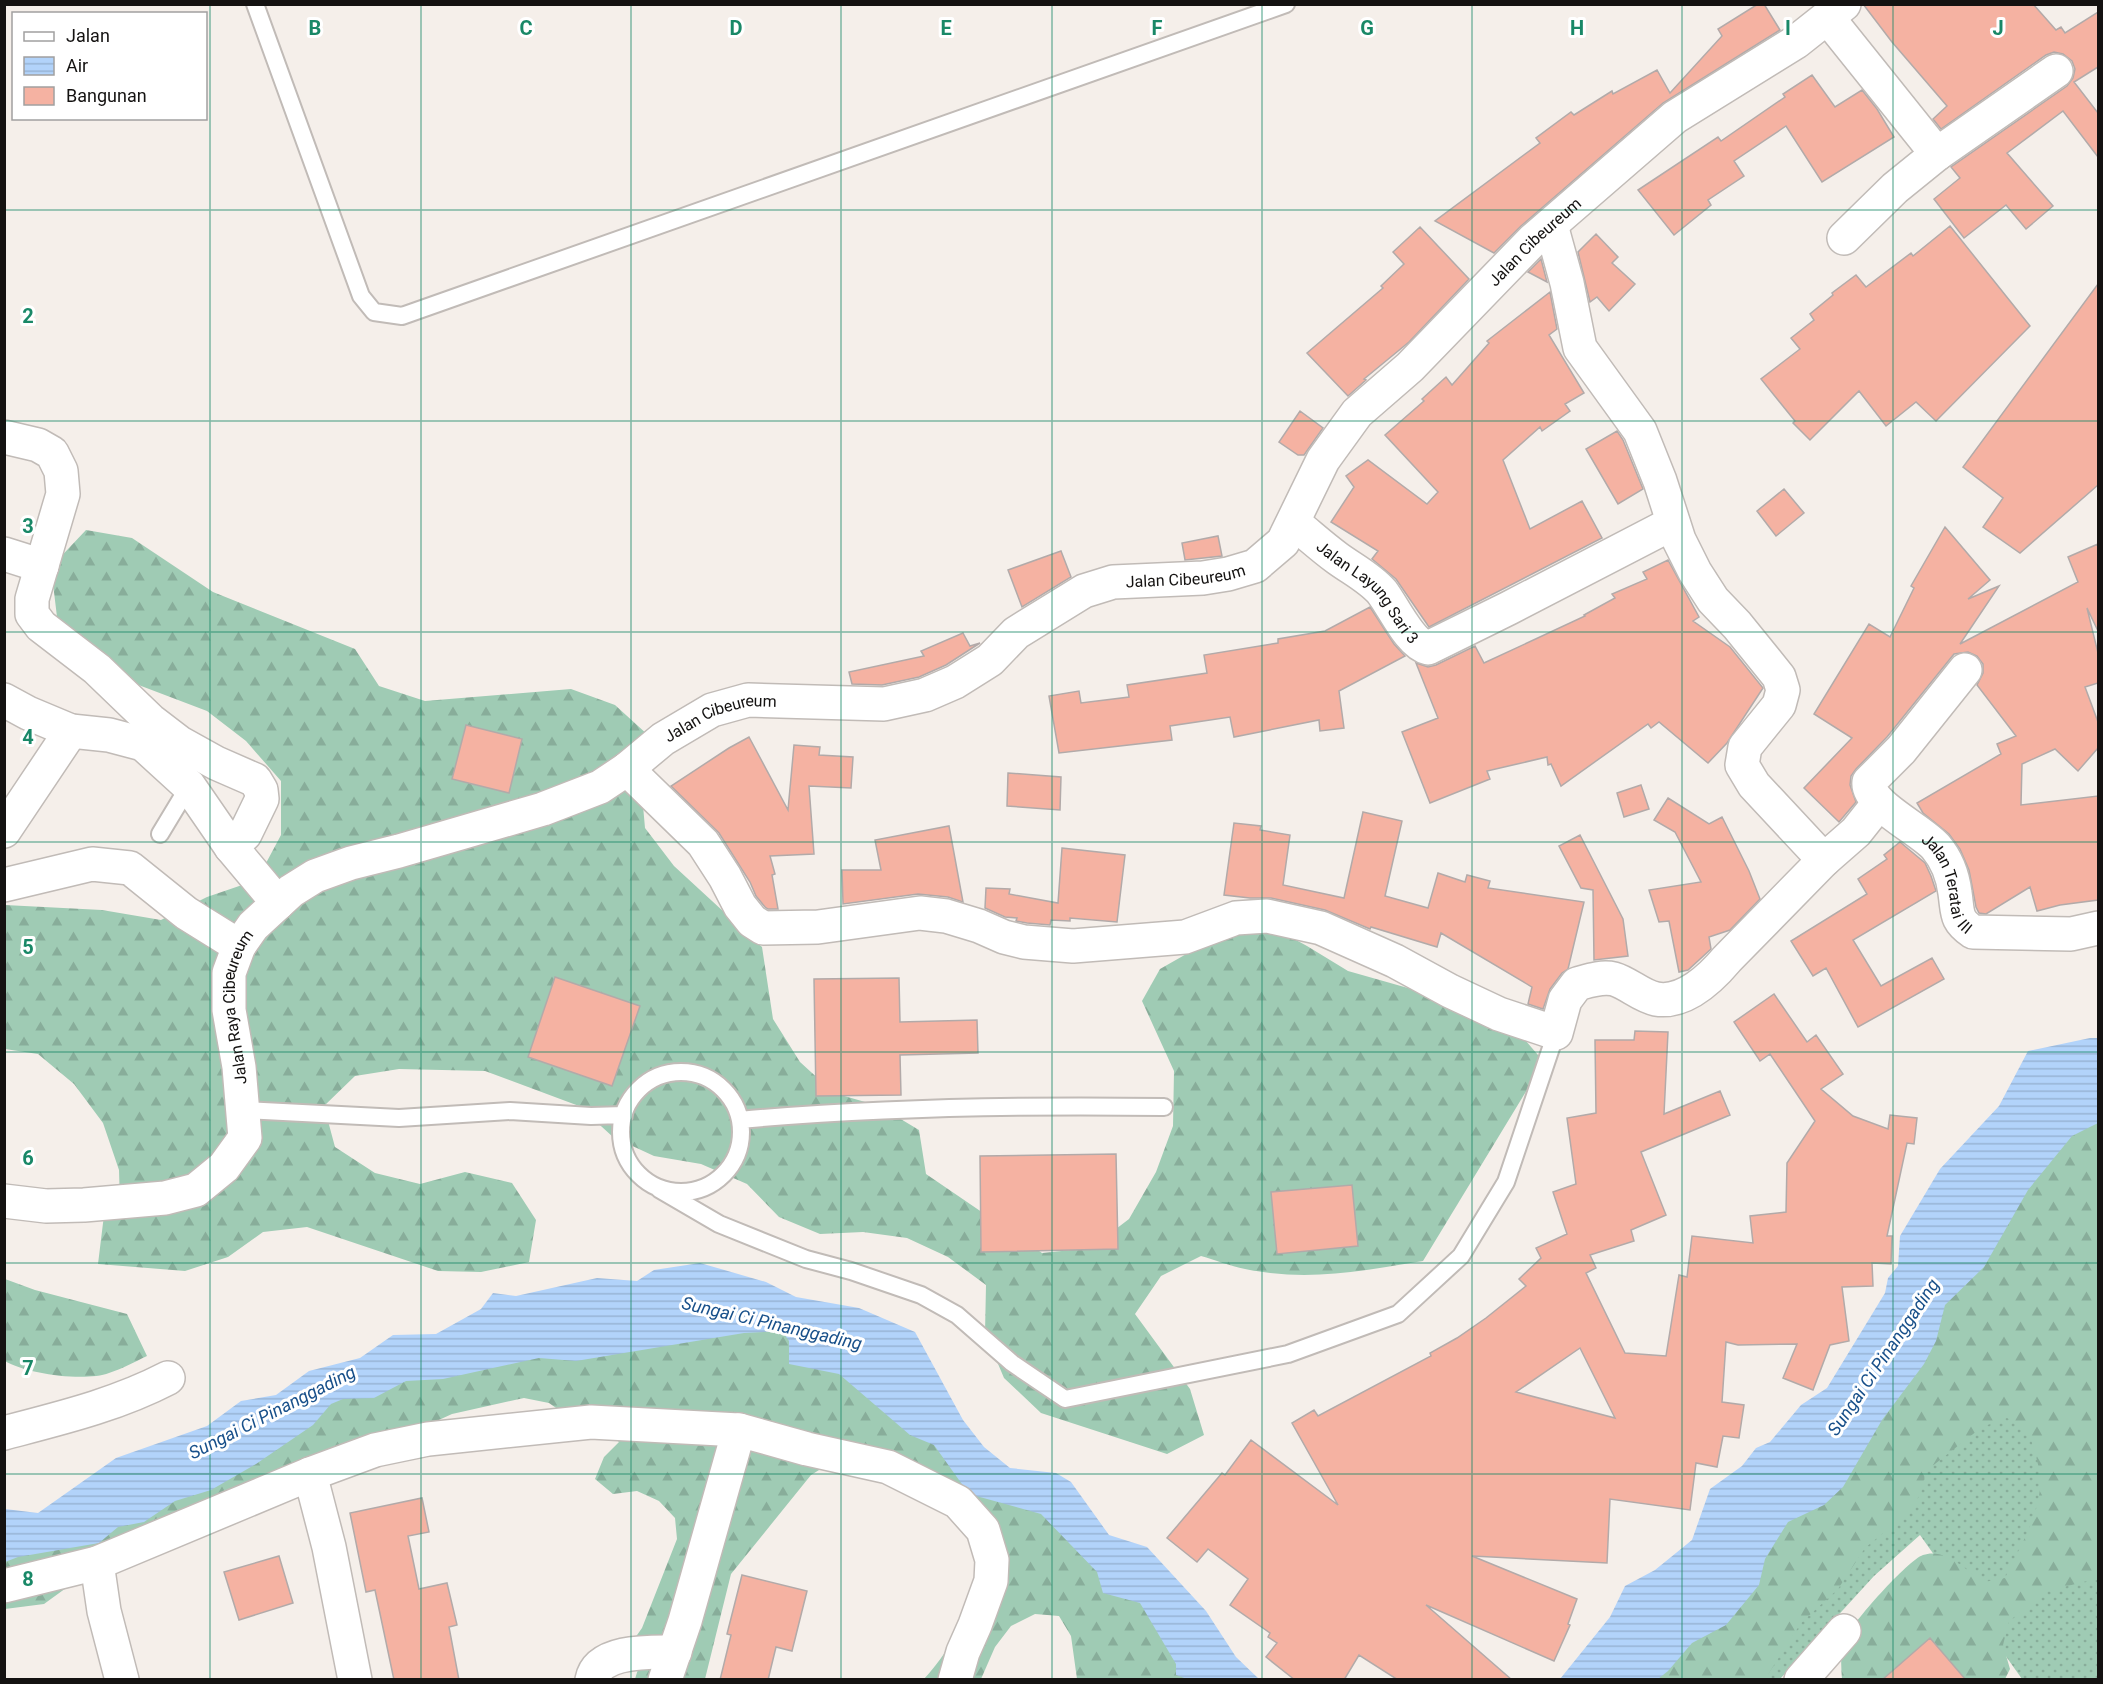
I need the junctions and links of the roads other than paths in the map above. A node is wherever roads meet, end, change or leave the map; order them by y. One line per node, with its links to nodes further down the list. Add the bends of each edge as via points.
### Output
1 (255, 4): 2 (lane, via 361,296 374,312 402,316)
2 (1286, 4)
3 (1836, 11): 5 (street); 6 (street, Jalan Cibeureum, via 1796,42 1675,117)
4 (2056, 72): 5 (street)
5 (1937, 154): 7 (street)
6 (1551, 225): 9 (street, Jalan Cibeureum, via 1410,367 1358,413 1323,460); 10 (street, via 1580,348 1640,431)
7 (1844, 238)
8 (4, 437): 12 (street, via 38,445 52,453 61,471 63,494)
9 (1294, 523): 10 (street, Jalan Layung Sari 3, via 1380,590 1413,639 1428,648); 16 (street, Jalan Cibeureum, via 1283,542 1256,566 1203,578 1113,582 1084,591 1016,633 990,660 925,695 884,704 748,700 712,710 663,739)
10 (1673, 523): 23 (street, via 1707,591 1779,677 1783,690 1779,705 1745,747 1742,765 1754,785)
11 (4, 554): 12 (street)
12 (42, 566): 21 (street, via 32,599 32,614 41,626 97,669 180,743 255,780 262,799 245,834)
13 (1965, 670): 18 (street, via 1901,750 1869,782 1870,792)
14 (4, 700): 15 (street)
15 (71, 731): 17 (street, via 143,744); 19 (street)
16 (627, 769): 22 (street, Jalan Cibeureum, via 600,787 543,809); 28 (street, via 703,843 740,906 763,928 818,927 920,913 946,916 1024,942 1072,946 1185,937 1236,918 1267,916 1322,928 1499,1014)
17 (189, 786): 20 (lane); 21 (street)
18 (1879, 803): 23 (street, via 1856,832); 26 (street, Jalan Teratai III, via 1936,847 1949,868 1957,913 1963,925 1973,932 2071,934)
19 (4, 831)
20 (160, 834)
21 (231, 846): 25 (street)
22 (399, 851): 25 (street, Jalan Raya Cibeureum, via 315,876)
23 (1824, 860): 28 (street, via 1714,974 1692,990 1674,999 1656,999 1614,979 1576,984 1565,1000)
24 (4, 885): 27 (street, via 92,864 130,868 186,913)
25 (278, 903): 27 (street, Jalan Raya Cibeureum, via 253,926)
26 (2098, 928)
27 (239, 946): 30 (street, Jalan Raya Cibeureum, via 228,989)
28 (1556, 1033): 33 (lane, via 1506,1182 1461,1256 1398,1314 1288,1354 1065,1399 1012,1363 957,1315 921,1295 806,1259 719,1224)
29 (1164, 1107): 32 (lane, via 1021,1105)
30 (244, 1110): 31 (lane, via 399,1118 510,1111); 34 (street, Jalan Raya Cibeureum, via 245,1138 224,1167 196,1190 165,1198 84,1206)
31 (624, 1115): 32 (lane, via 632,1097 646,1083 664,1074 684,1071 720,1086 733,1102); 33 (lane, via 621,1133 632,1167)
32 (740, 1120): 33 (lane, via 741,1138 727,1172 695,1191)
33 (659, 1189)
34 (4, 1202)
35 (168, 1378): 37 (street, via 95,1409)
36 (739, 1430): 38 (street, via 591,1422 488,1432 375,1450); 42 (street); 46 (street, via 888,1467 958,1502 983,1530 992,1560 991,1581)
37 (4, 1433)
38 (310, 1474): 39 (street); 44 (street)
39 (97, 1563): 40 (street); 43 (street, via 104,1611)
40 (4, 1586)
41 (1844, 1631): 47 (street)
42 (670, 1666): 45 (street, via 633,1653 609,1659 593,1673)
43 (122, 1680)
44 (355, 1680)
45 (592, 1680)
46 (955, 1680)
47 (1801, 1680)

